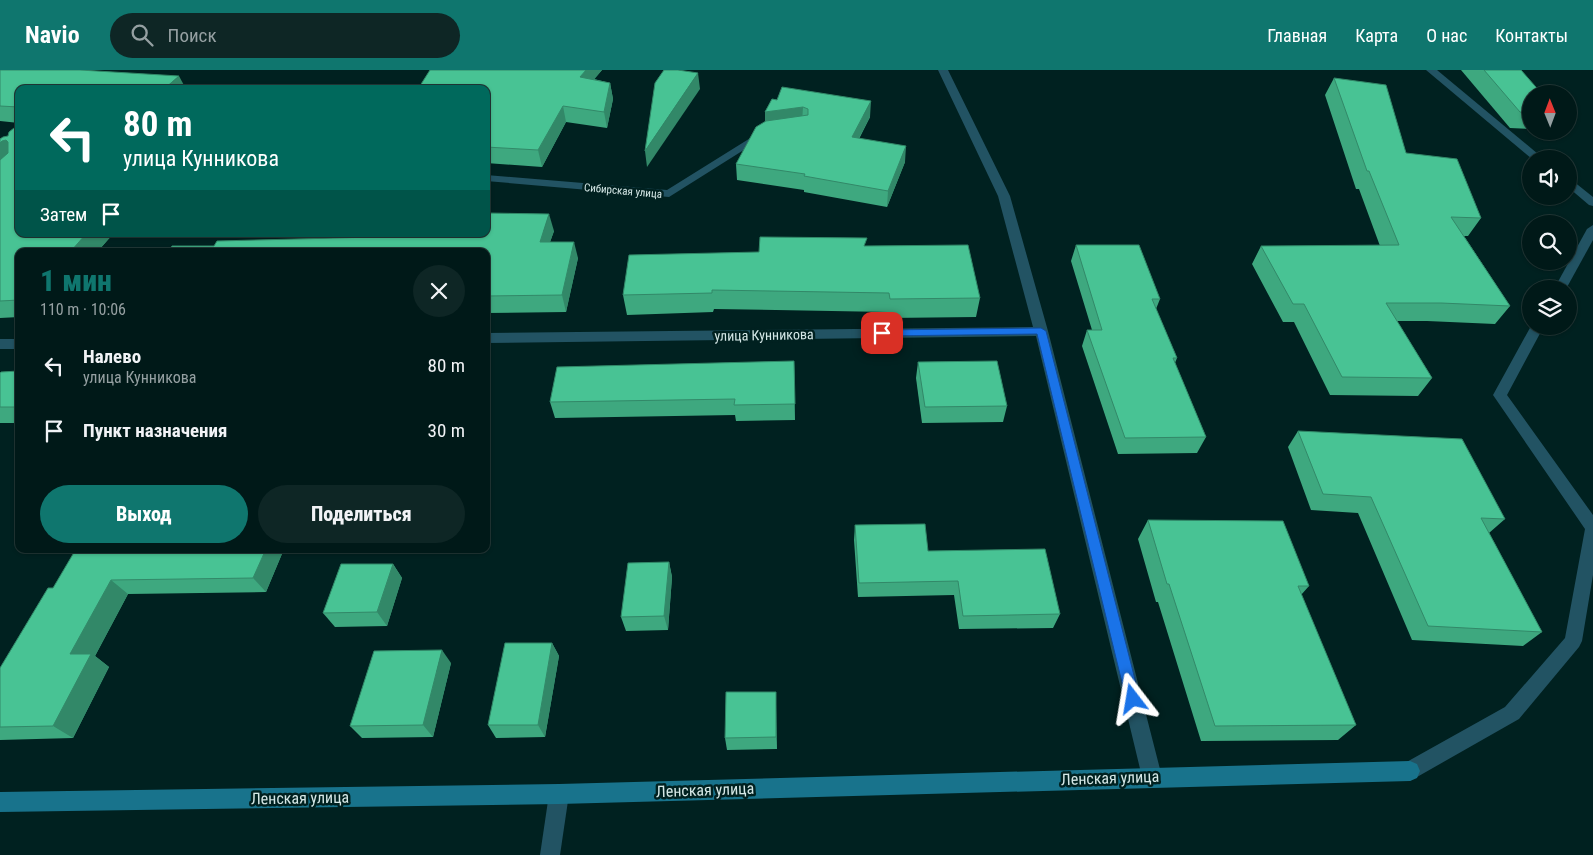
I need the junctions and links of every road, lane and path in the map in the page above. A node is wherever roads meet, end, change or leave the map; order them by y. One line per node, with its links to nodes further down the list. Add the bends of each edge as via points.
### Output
1 (943, 70): 10 (street, via 1004,196)
2 (1431, 70): 4 (street)
3 (773, 131): 5 (street, Сибирская улица, via 763,132 669,194)
4 (1528, 150)
5 (490, 178)
6 (1577, 190): 7 (street)
7 (1593, 203)
8 (1593, 229): 9 (street)
9 (1565, 280)
10 (1041, 331): 12 (street, улица Кунникова); 17 (street)
11 (1533, 335): 15 (street, via 1500,395)
12 (490, 338)
13 (0, 344): 14 (street)
14 (15, 344)
15 (1593, 528): 16 (street, via 1573,642 1512,713)
16 (1410, 771): 17 (street, Ленская улица)
17 (1152, 777): 18 (street, Ленская улица)
18 (559, 794): 19 (street, Ленская улица); 20 (street)
19 (0, 802)
20 (550, 855)

